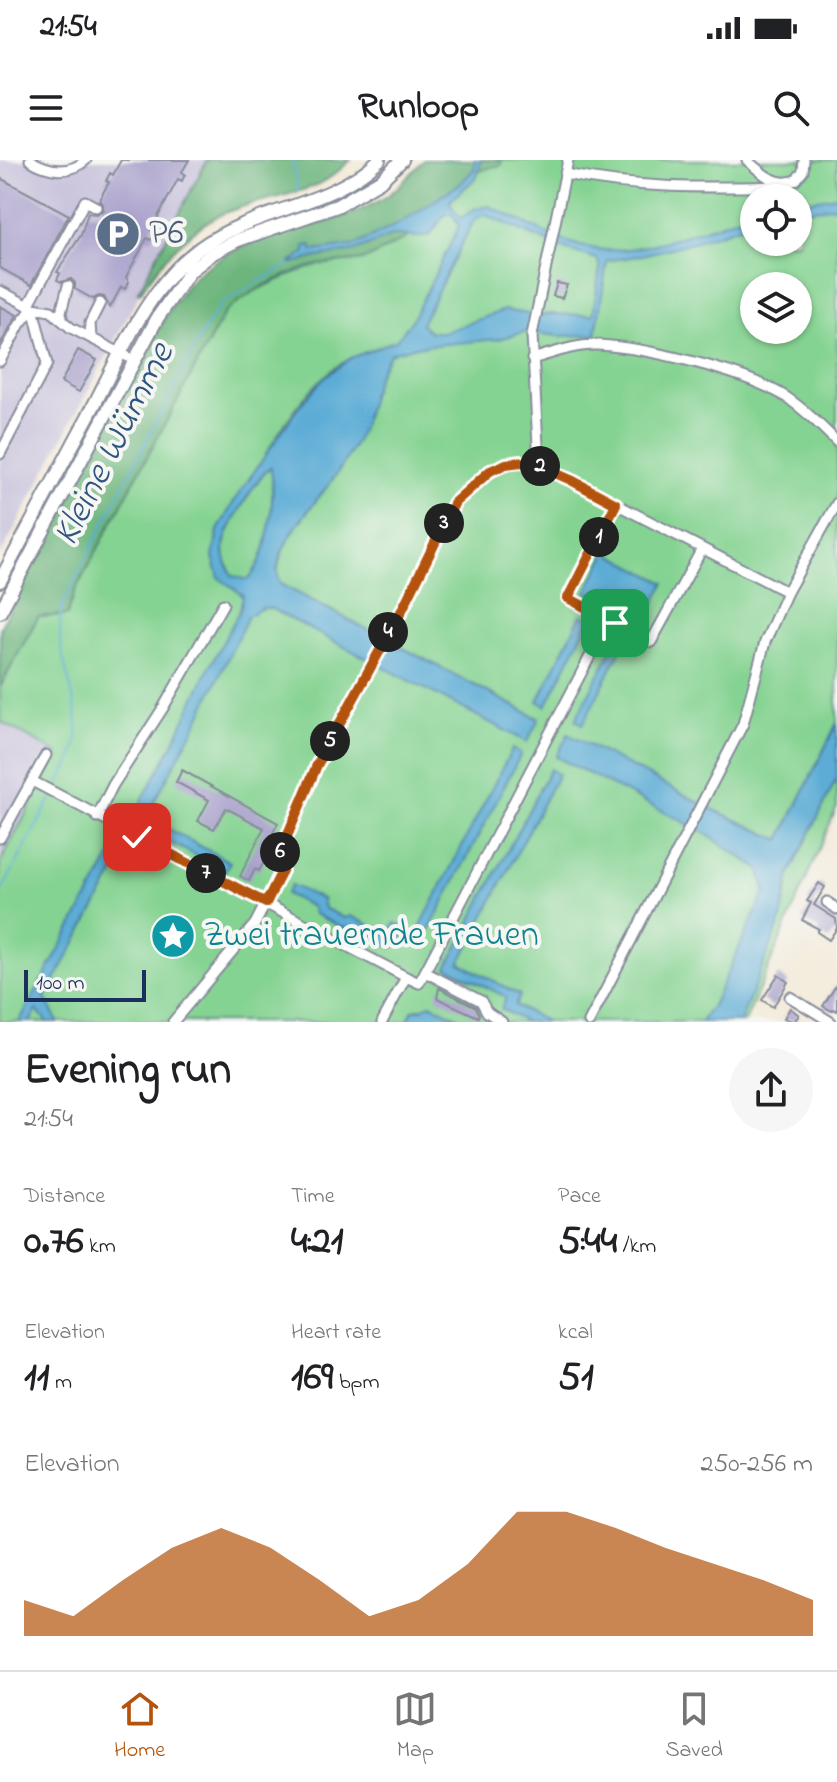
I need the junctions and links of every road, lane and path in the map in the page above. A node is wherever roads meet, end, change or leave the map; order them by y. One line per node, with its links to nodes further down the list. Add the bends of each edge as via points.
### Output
1 (30, 160): 2 (street, via 58,170)
2 (86, 160)
3 (379, 160): 19 (main road, via 329,194 233,228 201,247 161,287)
4 (402, 160): 21 (main road, via 380,181 337,206 238,240 201,262 173,293)
5 (568, 160): 8 (street)
6 (747, 160): 9 (street, via 774,181)
7 (804, 160): 9 (street, via 803,171)
8 (565, 174): 9 (street, via 675,188); 20 (street, via 532,335)
9 (789, 183)
10 (96, 207): 11 (street, via 85,201)
11 (69, 229): 12 (street); 16 (street)
12 (81, 235)
13 (68, 286): 17 (street)
14 (0, 291): 16 (street)
15 (100, 303): 18 (street, via 90,323)
16 (31, 307): 17 (street); 22 (street); 24 (street, via 47,364)
17 (62, 318): 18 (street)
18 (91, 338): 19 (street)
19 (121, 354): 21 (street); 29 (main road)
20 (532, 359): 23 (street, via 596,345 733,373 786,397); 25 (street)
21 (134, 360): 32 (main road)
22 (0, 361)
23 (837, 442)
24 (0, 454)
25 (537, 465): 27 (street); 39 (street, via 521,462 490,471 455,502 302,797 277,860 282,871)
26 (837, 503): 30 (street)
27 (616, 504): 28 (street); 33 (street, via 568,598)
28 (702, 549): 30 (street); 33 (street, via 651,642)
29 (0, 581)
30 (787, 592): 47 (street, via 765,642 743,724)
31 (223, 604): 36 (street)
32 (0, 612)
33 (609, 620): 41 (street)
34 (46, 755): 35 (street)
35 (32, 781): 36 (street); 37 (street)
36 (97, 817): 39 (street)
37 (0, 838)
38 (827, 902): 40 (street)
39 (266, 903): 42 (street); 44 (street, via 255,924)
40 (837, 909)
41 (425, 972): 42 (street, via 419,983); 46 (street, via 481,1001)
42 (406, 977): 45 (street)
43 (790, 997): 48 (street)
44 (173, 1022)
45 (382, 1022)
46 (502, 1022)
47 (589, 1022)
48 (831, 1022)

